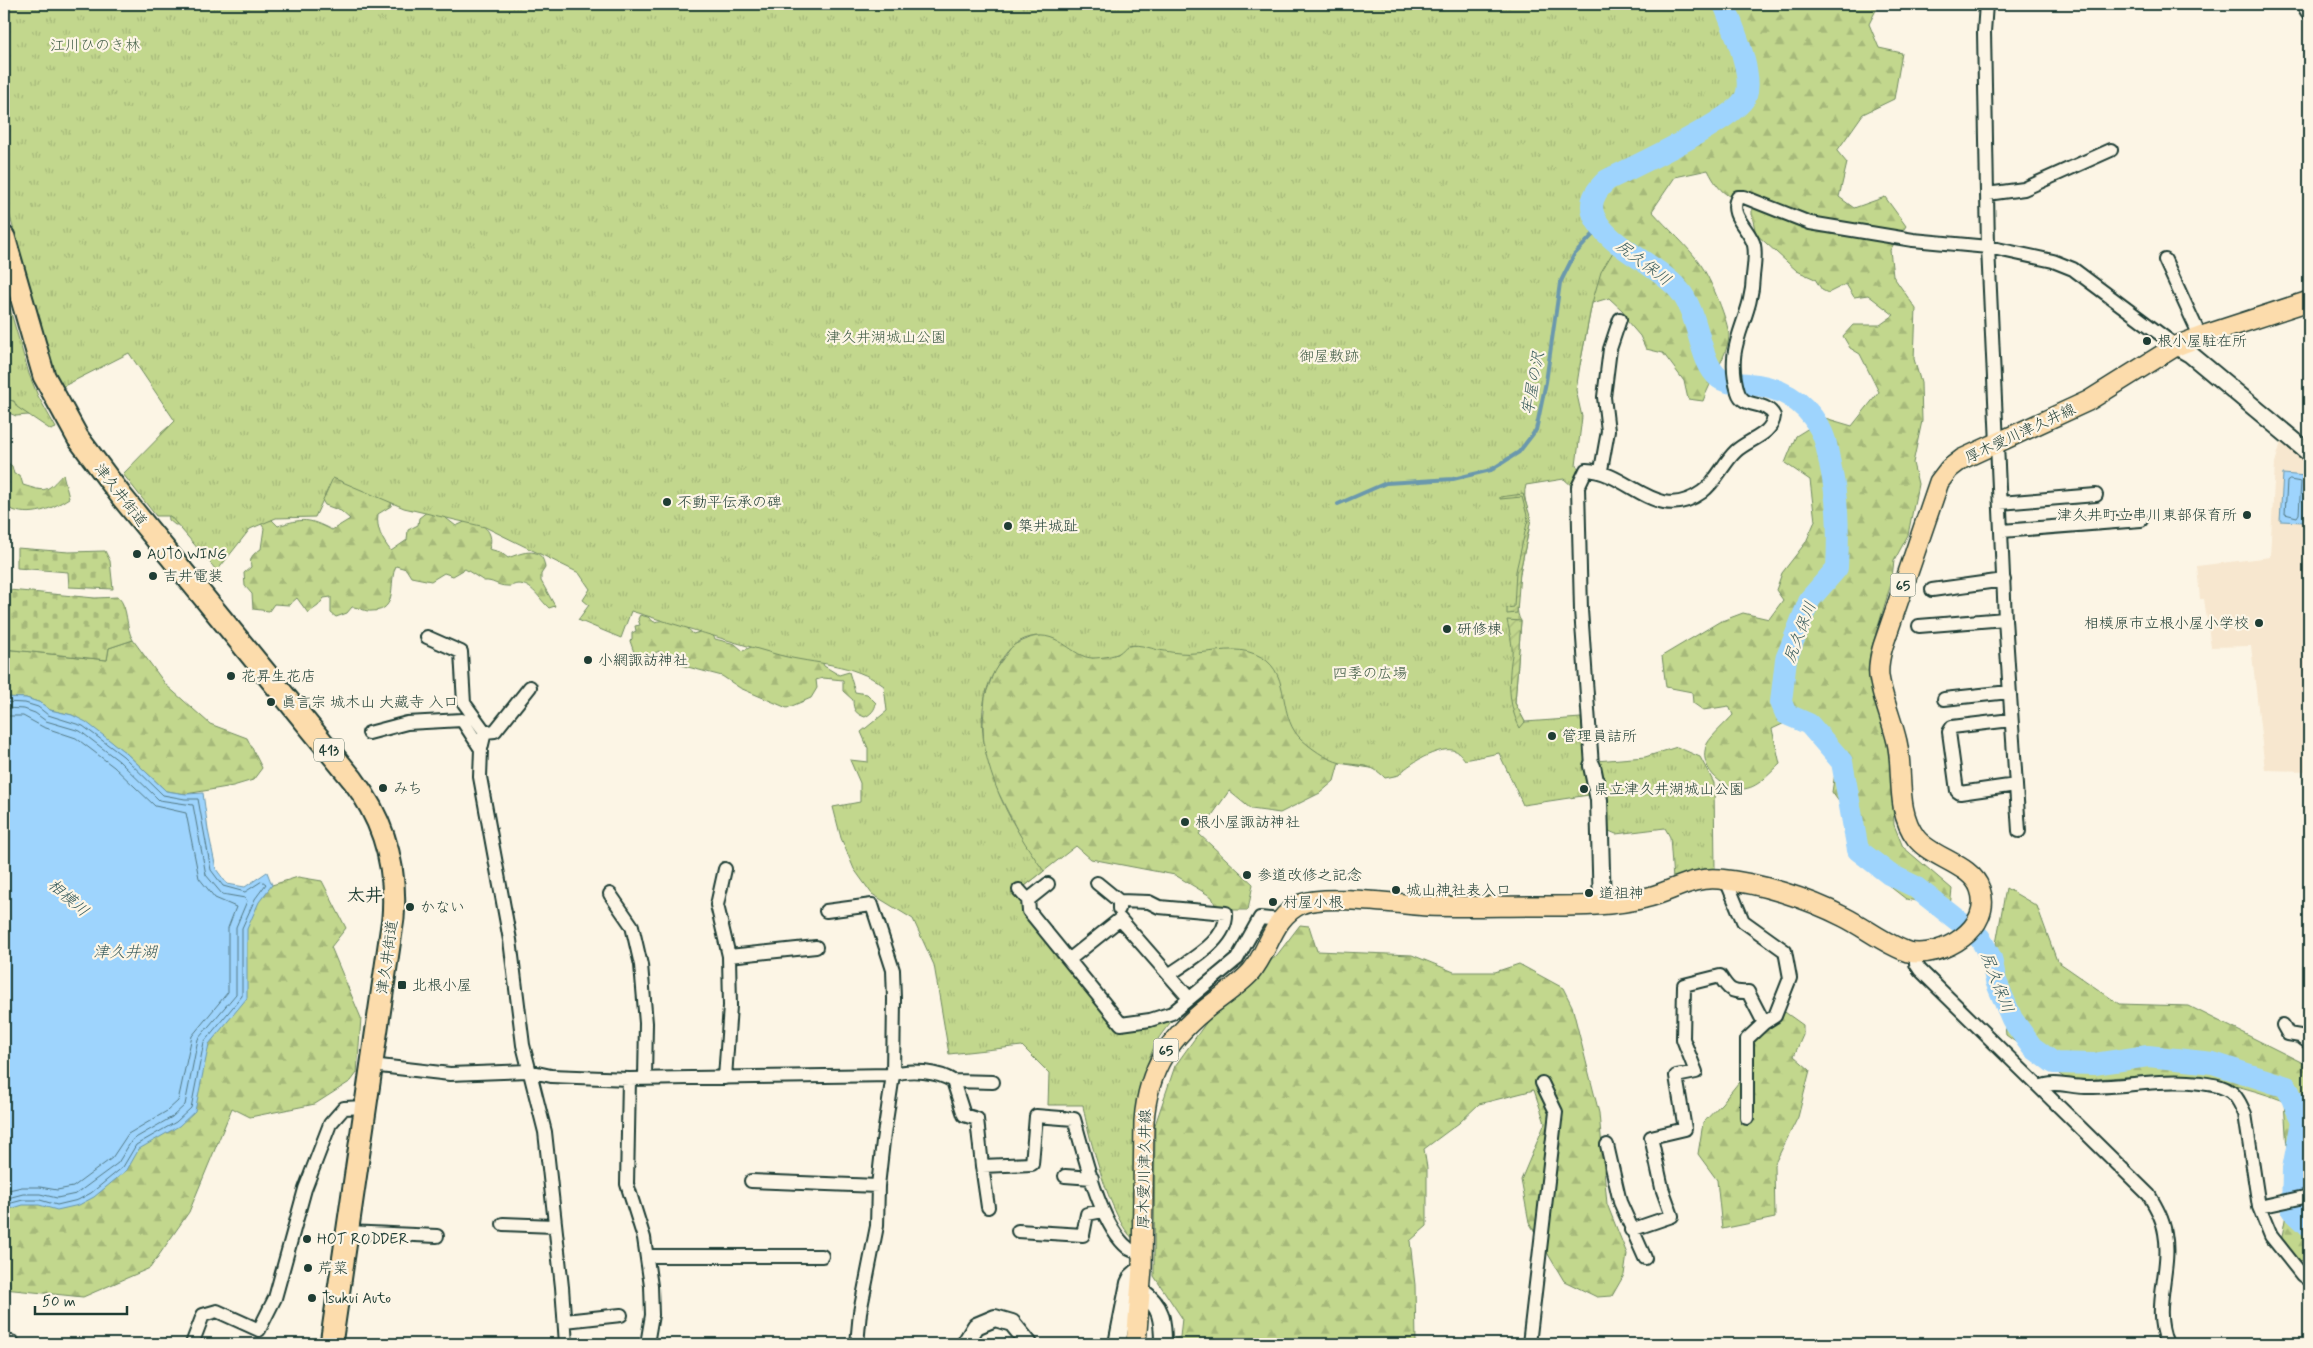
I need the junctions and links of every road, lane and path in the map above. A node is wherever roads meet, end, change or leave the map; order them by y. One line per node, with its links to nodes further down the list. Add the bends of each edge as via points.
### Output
1 (1986, 4): 5 (street)
2 (2305, 4): 3 (street)
3 (2309, 11)
4 (2110, 150): 5 (street, via 2024,189)
5 (1987, 194): 7 (street)
6 (4, 237): 56 (highway, 津久井街道 / 413, via 44,376 78,438 128,504 354,780 381,827 392,864 394,900)
7 (1988, 247): 12 (street, via 2053,261 2073,270); 13 (street); 15 (street, via 1810,224 1738,197 1735,201 1737,215 1754,246 1750,302 1732,357 1734,372 1739,396 1746,402 1766,407 1771,411 1773,423 1768,430 1737,450 1701,493 1676,503 1664,504 1653,500)
8 (2165, 260): 11 (street)
9 (2309, 301): 11 (main road, 厚木愛川津久井線 / 65)
10 (1620, 319): 15 (street, via 1610,349 1604,397 1608,431)
11 (2200, 336): 12 (main road, 厚木愛川津久井線 / 65)
12 (2176, 346): 13 (main road, 厚木愛川津久井線 / 65, via 2088,401); 14 (street, via 2190,354)
13 (1998, 442): 17 (street); 48 (main road, 厚木愛川津久井線 / 65, via 1958,462 1939,482 1879,665 1880,683 1897,743 1905,816 1919,841 1968,872 1978,884 1982,899 1982,909 1971,928 1944,948)
14 (2309, 453)
15 (1601, 470): 32 (street, via 1586,470 1578,486 1581,610)
16 (2096, 495): 17 (street)
17 (2000, 503): 19 (street)
18 (2141, 520): 19 (street)
19 (2002, 531): 20 (street)
20 (2004, 580): 21 (street); 22 (street)
21 (1932, 590)
22 (2005, 620): 23 (street); 26 (street)
23 (1919, 626)
24 (427, 637): 29 (street, via 461,652 464,703)
25 (530, 687): 29 (street, via 494,730)
26 (2009, 692): 27 (street); 28 (street)
27 (1944, 699)
28 (2011, 720): 33 (street); 33 (street, via 1952,727 1949,732 1957,791)
29 (485, 732): 31 (street)
30 (369, 733): 31 (street, via 407,723 462,720)
31 (481, 749): 57 (street, via 480,777 510,940)
32 (1592, 772): 43 (street, via 1602,832)
33 (2016, 785): 34 (street)
34 (2019, 830)
35 (724, 869): 49 (street, via 717,905)
36 (1726, 880): 43 (main road, 厚木愛川津久井線 / 65, via 1698,880 1648,898); 48 (main road, 厚木愛川津久井線 / 65, via 1823,908 1896,947); 53 (street, via 1743,921 1785,951 1788,961 1790,978 1780,1007 1775,1016)
37 (1097, 883): 42 (street)
38 (1048, 884): 41 (street)
39 (1019, 890): 41 (street)
40 (610, 894): 59 (street, via 632,926 641,965 646,1023)
41 (1028, 900): 50 (street, via 1029,911)
42 (1120, 901): 45 (street); 51 (street, via 1226,913 1227,922 1216,939)
43 (1602, 905): 46 (main road, 厚木愛川津久井線 / 65, via 1433,906 1318,900 1298,906)
44 (826, 912): 58 (street, via 872,905 892,970)
45 (1120, 919): 50 (street); 51 (street)
46 (1280, 920): 52 (street, via 1260,918 1237,959); 87 (main road, 厚木愛川津久井線 / 65, via 1250,973 1182,1029 1164,1052 1153,1076 1144,1120)
47 (816, 947): 49 (street)
48 (1916, 953): 65 (street, via 1916,964 1920,970)
49 (729, 956): 60 (street, via 730,1006)
50 (1070, 959): 52 (street, via 1121,1024 1160,1018 1172,1013)
51 (1169, 975): 52 (street)
52 (1189, 998)
53 (1764, 1022): 67 (street, via 1747,1039); 80 (street, via 1748,992 1728,990 1720,976 1684,985 1683,1038 1696,1072 1676,1076 1685,1129 1651,1137 1672,1216)
54 (2283, 1025): 55 (street, via 2288,1034 2300,1036)
55 (2309, 1043)
56 (371, 1066): 57 (street, via 450,1074); 66 (highway, 津久井街道 / 413)
57 (528, 1071): 61 (street, via 551,1076); 79 (street, via 545,1132)
58 (893, 1075): 60 (street); 62 (street, via 902,1071 946,1076); 73 (street)
59 (645, 1078): 60 (street); 61 (street)
60 (725, 1078)
61 (629, 1079): 84 (street, via 626,1184)
62 (953, 1081): 63 (street); 69 (street, via 964,1115 977,1119)
63 (993, 1082)
64 (1542, 1083): 104 (street, via 1556,1112)
65 (2040, 1087): 76 (street, via 2047,1083 2085,1087 2169,1080 2220,1086 2232,1092 2245,1114); 105 (street, via 2148,1195 2158,1210 2166,1234 2160,1323)
66 (365, 1107): 82 (highway, 津久井街道 / 413); 94 (street, via 344,1108 330,1124 305,1189 275,1298 259,1330 217,1311 202,1315)
67 (1747, 1118)
68 (1607, 1145): 80 (street, via 1620,1202)
69 (982, 1166): 71 (street, via 1032,1164 1036,1116 1074,1119); 75 (street)
70 (1065, 1176): 71 (street)
71 (1092, 1178): 77 (street)
72 (751, 1181): 73 (street)
73 (878, 1186): 98 (street, via 877,1226)
74 (2305, 1197): 76 (street)
75 (988, 1207)
76 (2259, 1207): 88 (street, via 2271,1236)
77 (1103, 1211): 81 (street, via 1087,1214 1083,1235); 87 (street, via 1116,1234)
78 (503, 1224): 79 (street)
79 (554, 1226): 91 (street)
80 (1631, 1230): 86 (street)
81 (1018, 1231)
82 (347, 1232): 83 (street); 95 (highway, 津久井街道 / 413)
83 (438, 1236)
84 (647, 1256): 85 (street); 97 (street, via 652,1315)
85 (822, 1256)
86 (1645, 1258)
87 (1142, 1261): 89 (main road, 厚木愛川津久井線 / 65); 101 (street, via 1129,1283)
88 (2309, 1280)
89 (1141, 1292): 102 (main road, 厚木愛川津久井線 / 65); 103 (street, via 1160,1312)
90 (621, 1315): 91 (street)
91 (565, 1320): 96 (street)
92 (4, 1343): 93 (street)
93 (11, 1344)
94 (192, 1344)
95 (331, 1344)
96 (566, 1344)
97 (647, 1344)
98 (857, 1344)
99 (965, 1344): 100 (street, via 976,1326 995,1318 1012,1323)
100 (1029, 1344)
101 (1117, 1344)
102 (1136, 1344)
103 (1164, 1344)
104 (1528, 1344)
105 (2167, 1344)

